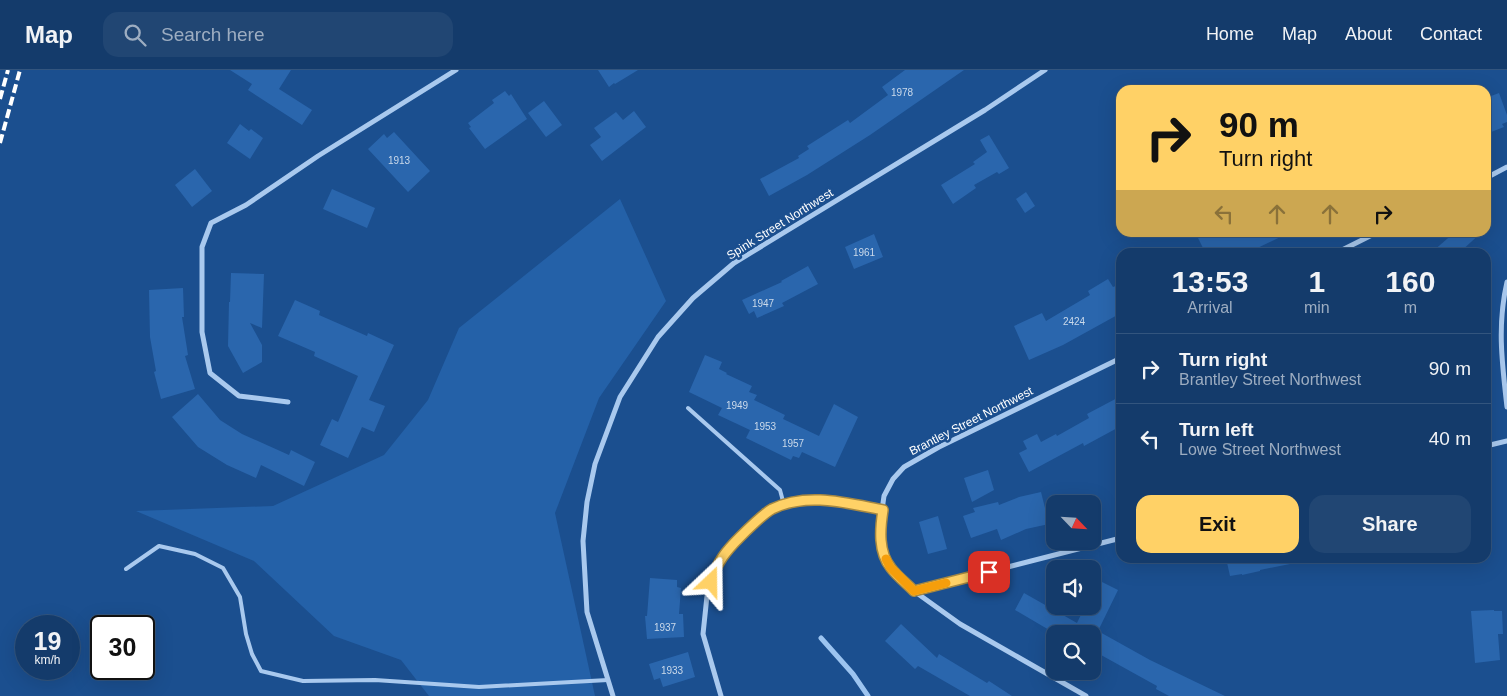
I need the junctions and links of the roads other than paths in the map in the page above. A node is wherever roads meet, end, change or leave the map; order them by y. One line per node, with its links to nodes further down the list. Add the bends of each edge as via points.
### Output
1 (456, 70): 9 (street, via 318,156 246,206 211,223 202,248 202,332 210,373 239,396)
2 (1045, 70): 19 (street, Spink Street Northwest, via 734,263 693,298 658,337 620,397 595,464 587,502 583,541 587,612)
3 (1507, 167): 4 (street)
4 (1491, 175)
5 (1368, 237): 6 (street)
6 (1346, 248)
7 (1507, 282): 10 (street, via 1502,304 1500,348)
8 (1116, 360): 15 (street, Brantley Street Northwest, via 904,467 884,496)
9 (288, 402)
10 (1507, 406)
11 (688, 408): 14 (lane, via 780,490)
12 (1507, 441): 13 (street)
13 (1491, 445)
14 (784, 505): 15 (street, via 796,501 834,500); 21 (street, via 771,510 744,533 716,567 707,596 703,634)
15 (883, 510): 18 (street, Brantley Street Northwest, via 879,531 883,550 890,567)
16 (1116, 539): 18 (street)
17 (126, 569): 19 (lane, via 159,546 195,554 224,568 240,597 246,634 261,672 303,681 375,680 479,687)
18 (914, 591): 22 (street, Brantley Street Northwest, via 960,624)
19 (608, 680): 20 (street, Spink Street Northwest)
20 (613, 696)
21 (721, 696)
22 (1086, 696)

